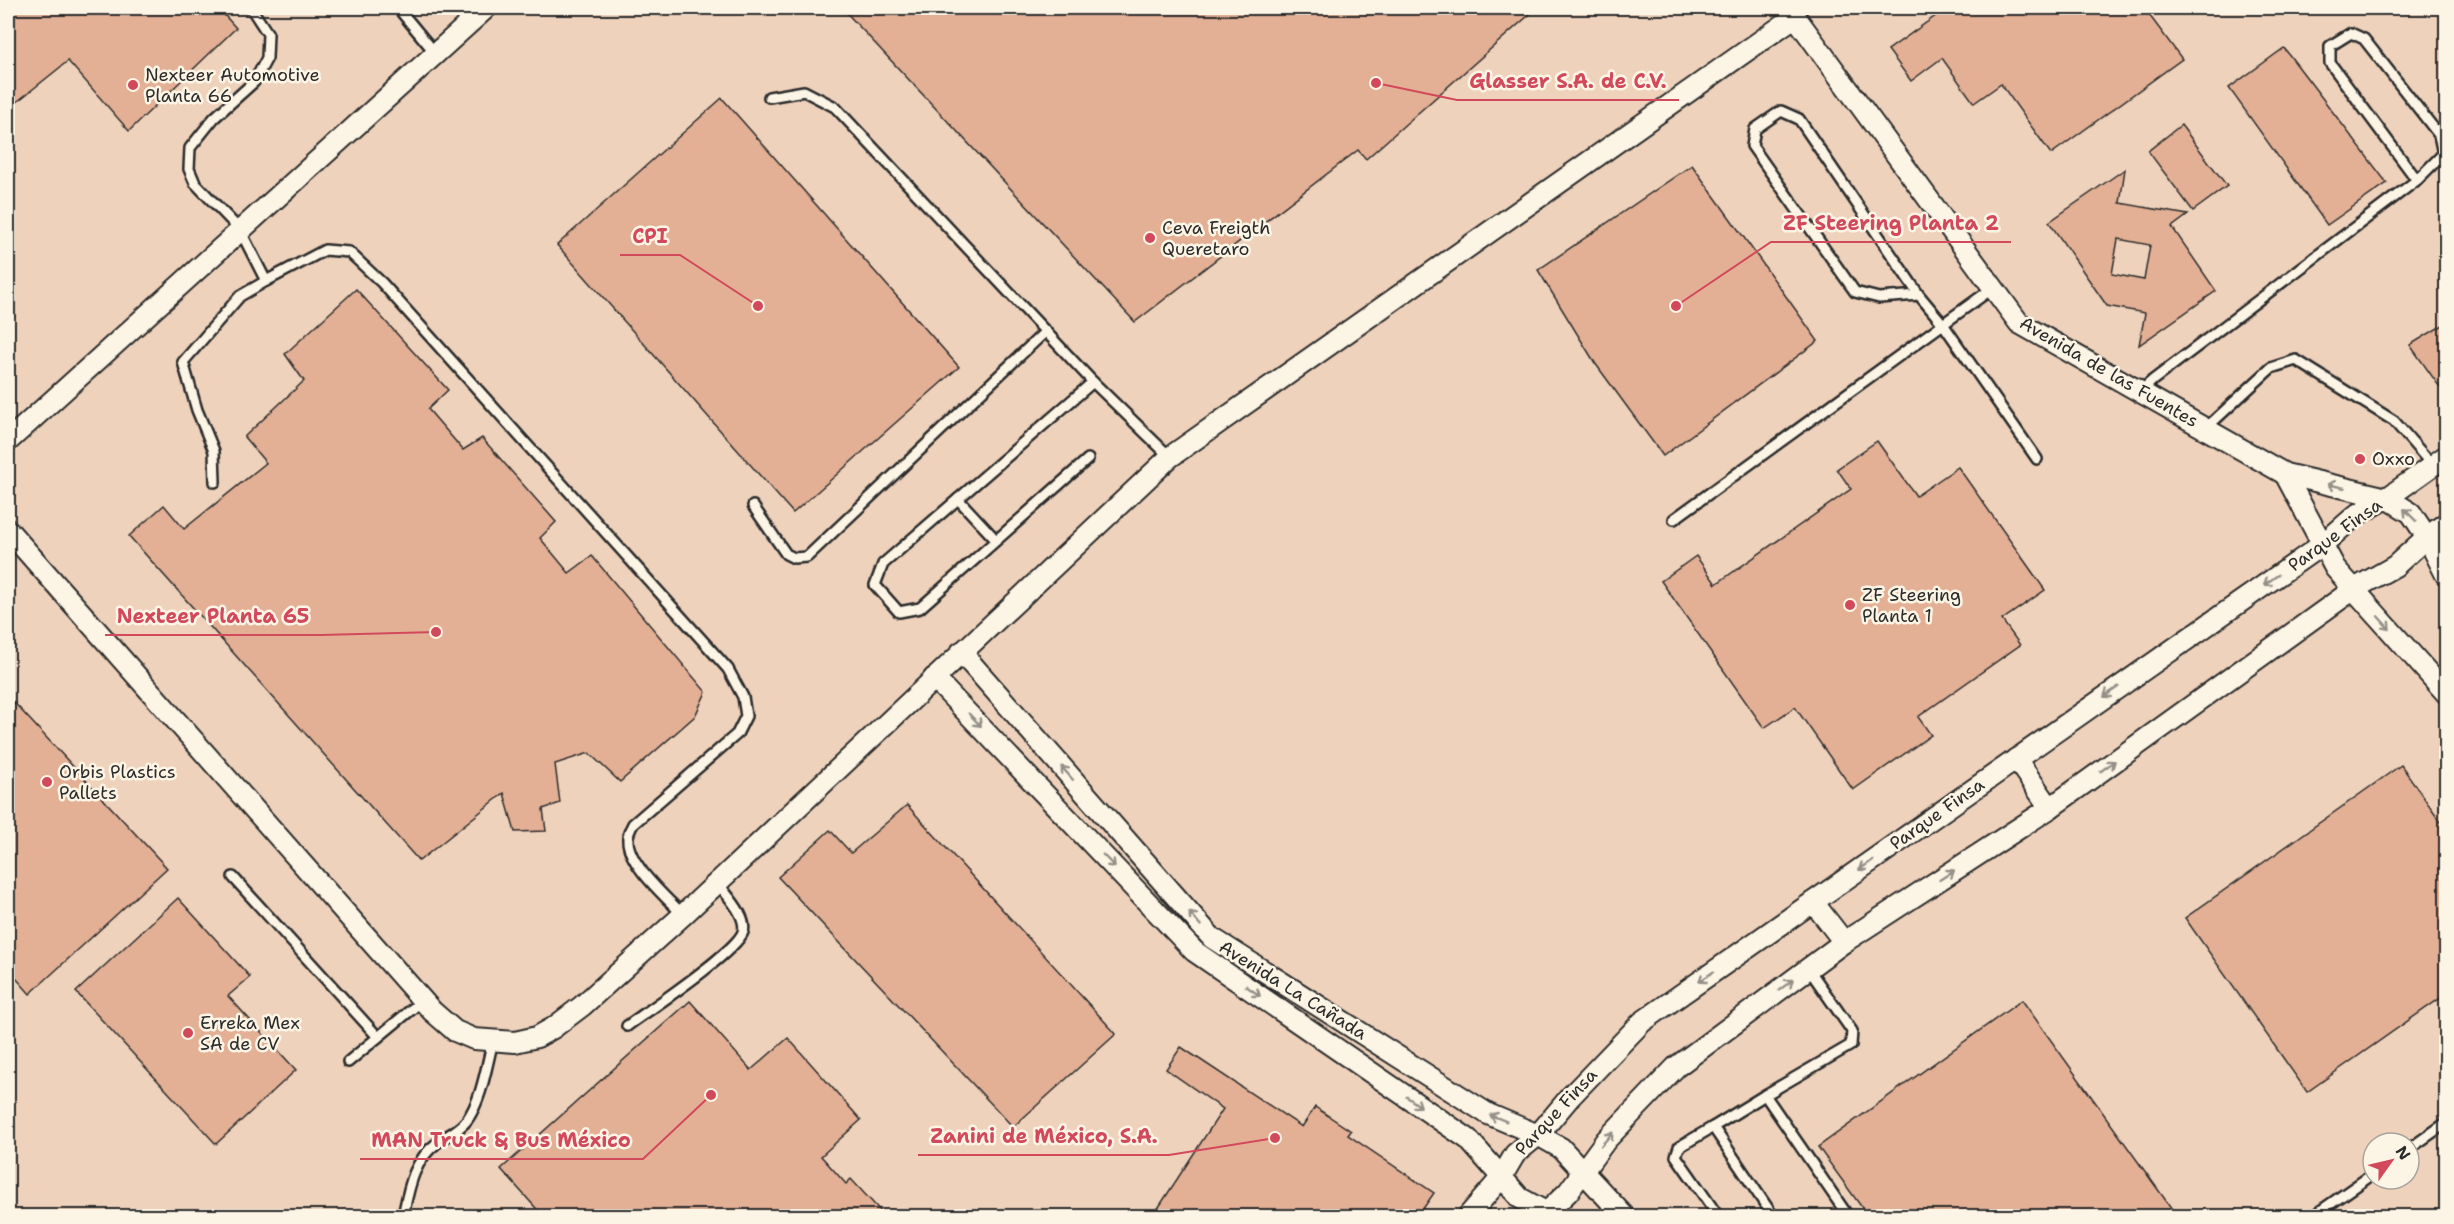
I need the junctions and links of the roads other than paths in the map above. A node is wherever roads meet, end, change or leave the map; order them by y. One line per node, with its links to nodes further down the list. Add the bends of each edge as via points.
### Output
1 (251, 8): 8 (lane, via 268,34 267,58 254,82 214,118 190,148 189,169 195,183)
2 (398, 8): 5 (lane)
3 (486, 8): 5 (street)
4 (1793, 12): 10 (street, Avenida de las Fuentes); 18 (street)
5 (436, 54): 8 (street)
6 (769, 96): 13 (lane, via 804,92 835,107)
7 (2417, 180): 7 (lane, via 2443,154 2439,135 2364,39 2351,33 2330,46 2330,63); 15 (lane)
8 (240, 230): 9 (lane); 17 (street)
9 (266, 281): 23 (lane, via 240,296 183,362 214,451); 43 (lane, via 325,250 349,252 382,282 728,669 743,697 746,716 737,734 633,824 628,837 630,852 644,873)
10 (1993, 288): 12 (lane); 15 (street, Avenida de las Fuentes, via 2019,323)
11 (1919, 295): 11 (lane, via 1798,119 1781,111 1755,129 1752,146 1855,292 1879,298); 12 (lane)
12 (1943, 324): 20 (lane); 27 (lane)
13 (1046, 331): 14 (lane); 26 (lane, via 807,557 786,554)
14 (1094, 382): 18 (lane); 25 (lane)
15 (2141, 392): 16 (street, Avenida de las Fuentes)
16 (2206, 428): 21 (lane, via 2271,368 2296,360 2394,421); 22 (street, Avenida de las Fuentes)
17 (8, 441)
18 (1170, 457): 35 (street)
19 (1088, 459): 31 (lane)
20 (2037, 459)
21 (2440, 461): 24 (street, Parque Finsa)
22 (2285, 474): 24 (street, Avenida de las Fuentes, one-way to 22); 32 (street)
23 (215, 482)
24 (2387, 498): 30 (street, Avenida de las Fuentes, one-way to 24, via 2411,513); 32 (street, Parque Finsa, via 2355,516)
25 (958, 499): 31 (lane); 31 (lane, via 883,564 875,585 899,612 920,608)
26 (753, 506)
27 (1674, 519)
28 (2446, 523): 30 (street)
29 (8, 530): 46 (street)
30 (2427, 537): 33 (street, Avenida de las Fuentes); 34 (street, via 2395,566)
31 (996, 540)
32 (2323, 544): 34 (street, via 2335,567); 38 (street, Parque Finsa, one-way to 38)
33 (2446, 575)
34 (2354, 589): 37 (street, one-way to 37); 39 (street, one-way to 34)
35 (961, 652): 36 (street); 54 (street, Avenida La Cañada, one-way to 35, via 1488,1114 1212,939)
36 (934, 678): 41 (street); 57 (street, one-way to 57, via 1194,951 1468,1139)
37 (2446, 693)
38 (2016, 759): 39 (street); 42 (street, Parque Finsa, one-way to 42)
39 (2050, 808): 44 (street, one-way to 39)
40 (233, 877): 48 (lane)
41 (718, 883): 43 (street); 47 (lane, via 742,917 743,931 730,950)
42 (1813, 902): 44 (street); 54 (street, Parque Finsa, one-way to 54, via 1642,1022)
43 (683, 915): 49 (street, via 553,1028 515,1042)
44 (1844, 942): 45 (street)
45 (1808, 968): 51 (lane, via 1852,1031 1851,1044); 56 (street, one-way to 45, via 1676,1067)
46 (423, 1000): 48 (lane); 49 (street, via 455,1031)
47 (627, 1026)
48 (378, 1037): 50 (lane)
49 (493, 1041): 61 (lane, via 476,1104 465,1123 420,1159 410,1182)
50 (348, 1062)
51 (1765, 1095): 53 (lane); 66 (lane)
52 (2446, 1123): 55 (lane)
53 (1713, 1127): 64 (lane, via 1679,1147 1676,1156); 65 (lane)
54 (1539, 1135): 56 (street, Avenida La Cañada, via 1561,1148); 57 (street, Parque Finsa, via 1515,1154)
55 (2421, 1141)
56 (1583, 1169): 60 (street); 63 (street, Avenida La Cañada)
57 (1501, 1178): 60 (street, via 1520,1198); 62 (street, Parque Finsa)
58 (2361, 1182): 59 (lane)
59 (2316, 1214)
60 (1548, 1215)
61 (403, 1216)
62 (1468, 1216)
63 (1624, 1216)
64 (1718, 1216)
65 (1773, 1216)
66 (1848, 1216)

